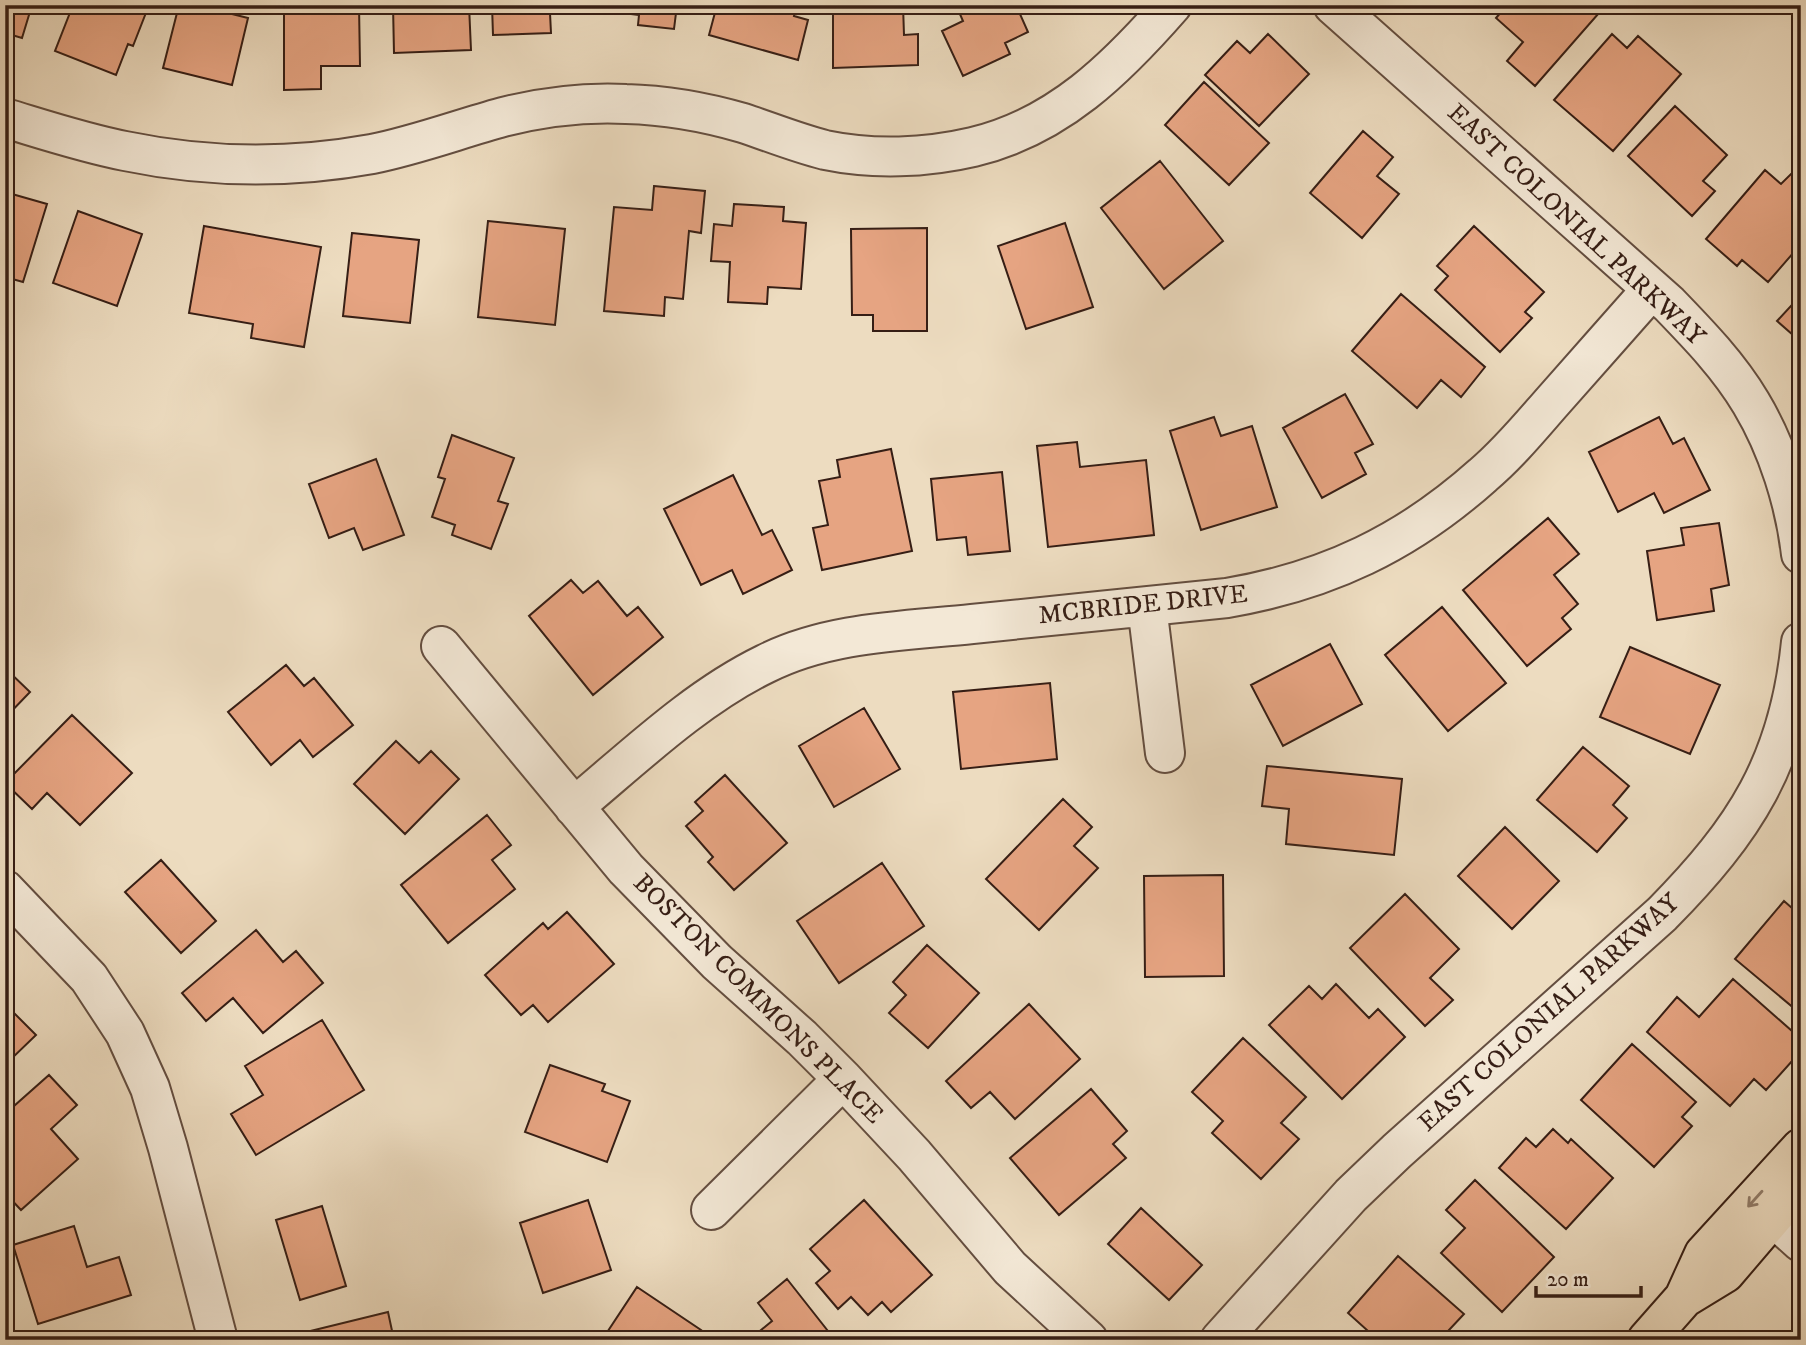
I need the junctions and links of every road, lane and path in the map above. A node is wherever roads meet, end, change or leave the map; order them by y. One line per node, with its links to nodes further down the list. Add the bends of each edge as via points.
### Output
1 (1172, 5): 3 (street, via 1107,75 1047,117 977,146 936,154 860,155 804,144 705,113 626,104 546,108 370,154 285,165 195,163 121,151)
2 (1333, 5): 4 (street, EAST COLONIAL PARKWAY)
3 (5, 118)
4 (1652, 289): 5 (street, EAST COLONIAL PARKWAY, via 1697,334 1752,404 1788,491); 6 (street, MCBRIDE DRIVE, via 1510,449 1415,528 1346,564 1299,582 1227,598)
5 (1801, 555)
6 (1147, 606): 9 (street); 10 (street, MCBRIDE DRIVE, via 870,635 798,650 765,663 706,700)
7 (1801, 642): 21 (street, EAST COLONIAL PARKWAY, via 1789,717 1776,754 1735,831 1697,878 1351,1195)
8 (442, 646): 10 (street, BOSTON COMMONS PLACE)
9 (1165, 753)
10 (574, 807): 12 (street, BOSTON COMMONS PLACE, via 674,920)
11 (5, 890): 19 (street, via 89,978 125,1033 150,1088)
12 (843, 1079): 15 (street); 20 (street, BOSTON COMMONS PLACE, via 1003,1260)
13 (1801, 1148): 18 (main road, one-way to 18, via 1704,1254)
14 (1801, 1184): 16 (main road)
15 (711, 1210)
16 (1773, 1217): 17 (street); 18 (main road, via 1725,1273)
17 (1801, 1242)
18 (1684, 1298): 22 (main road)
19 (218, 1340)
20 (1088, 1340)
21 (1220, 1340)
22 (1647, 1340)

